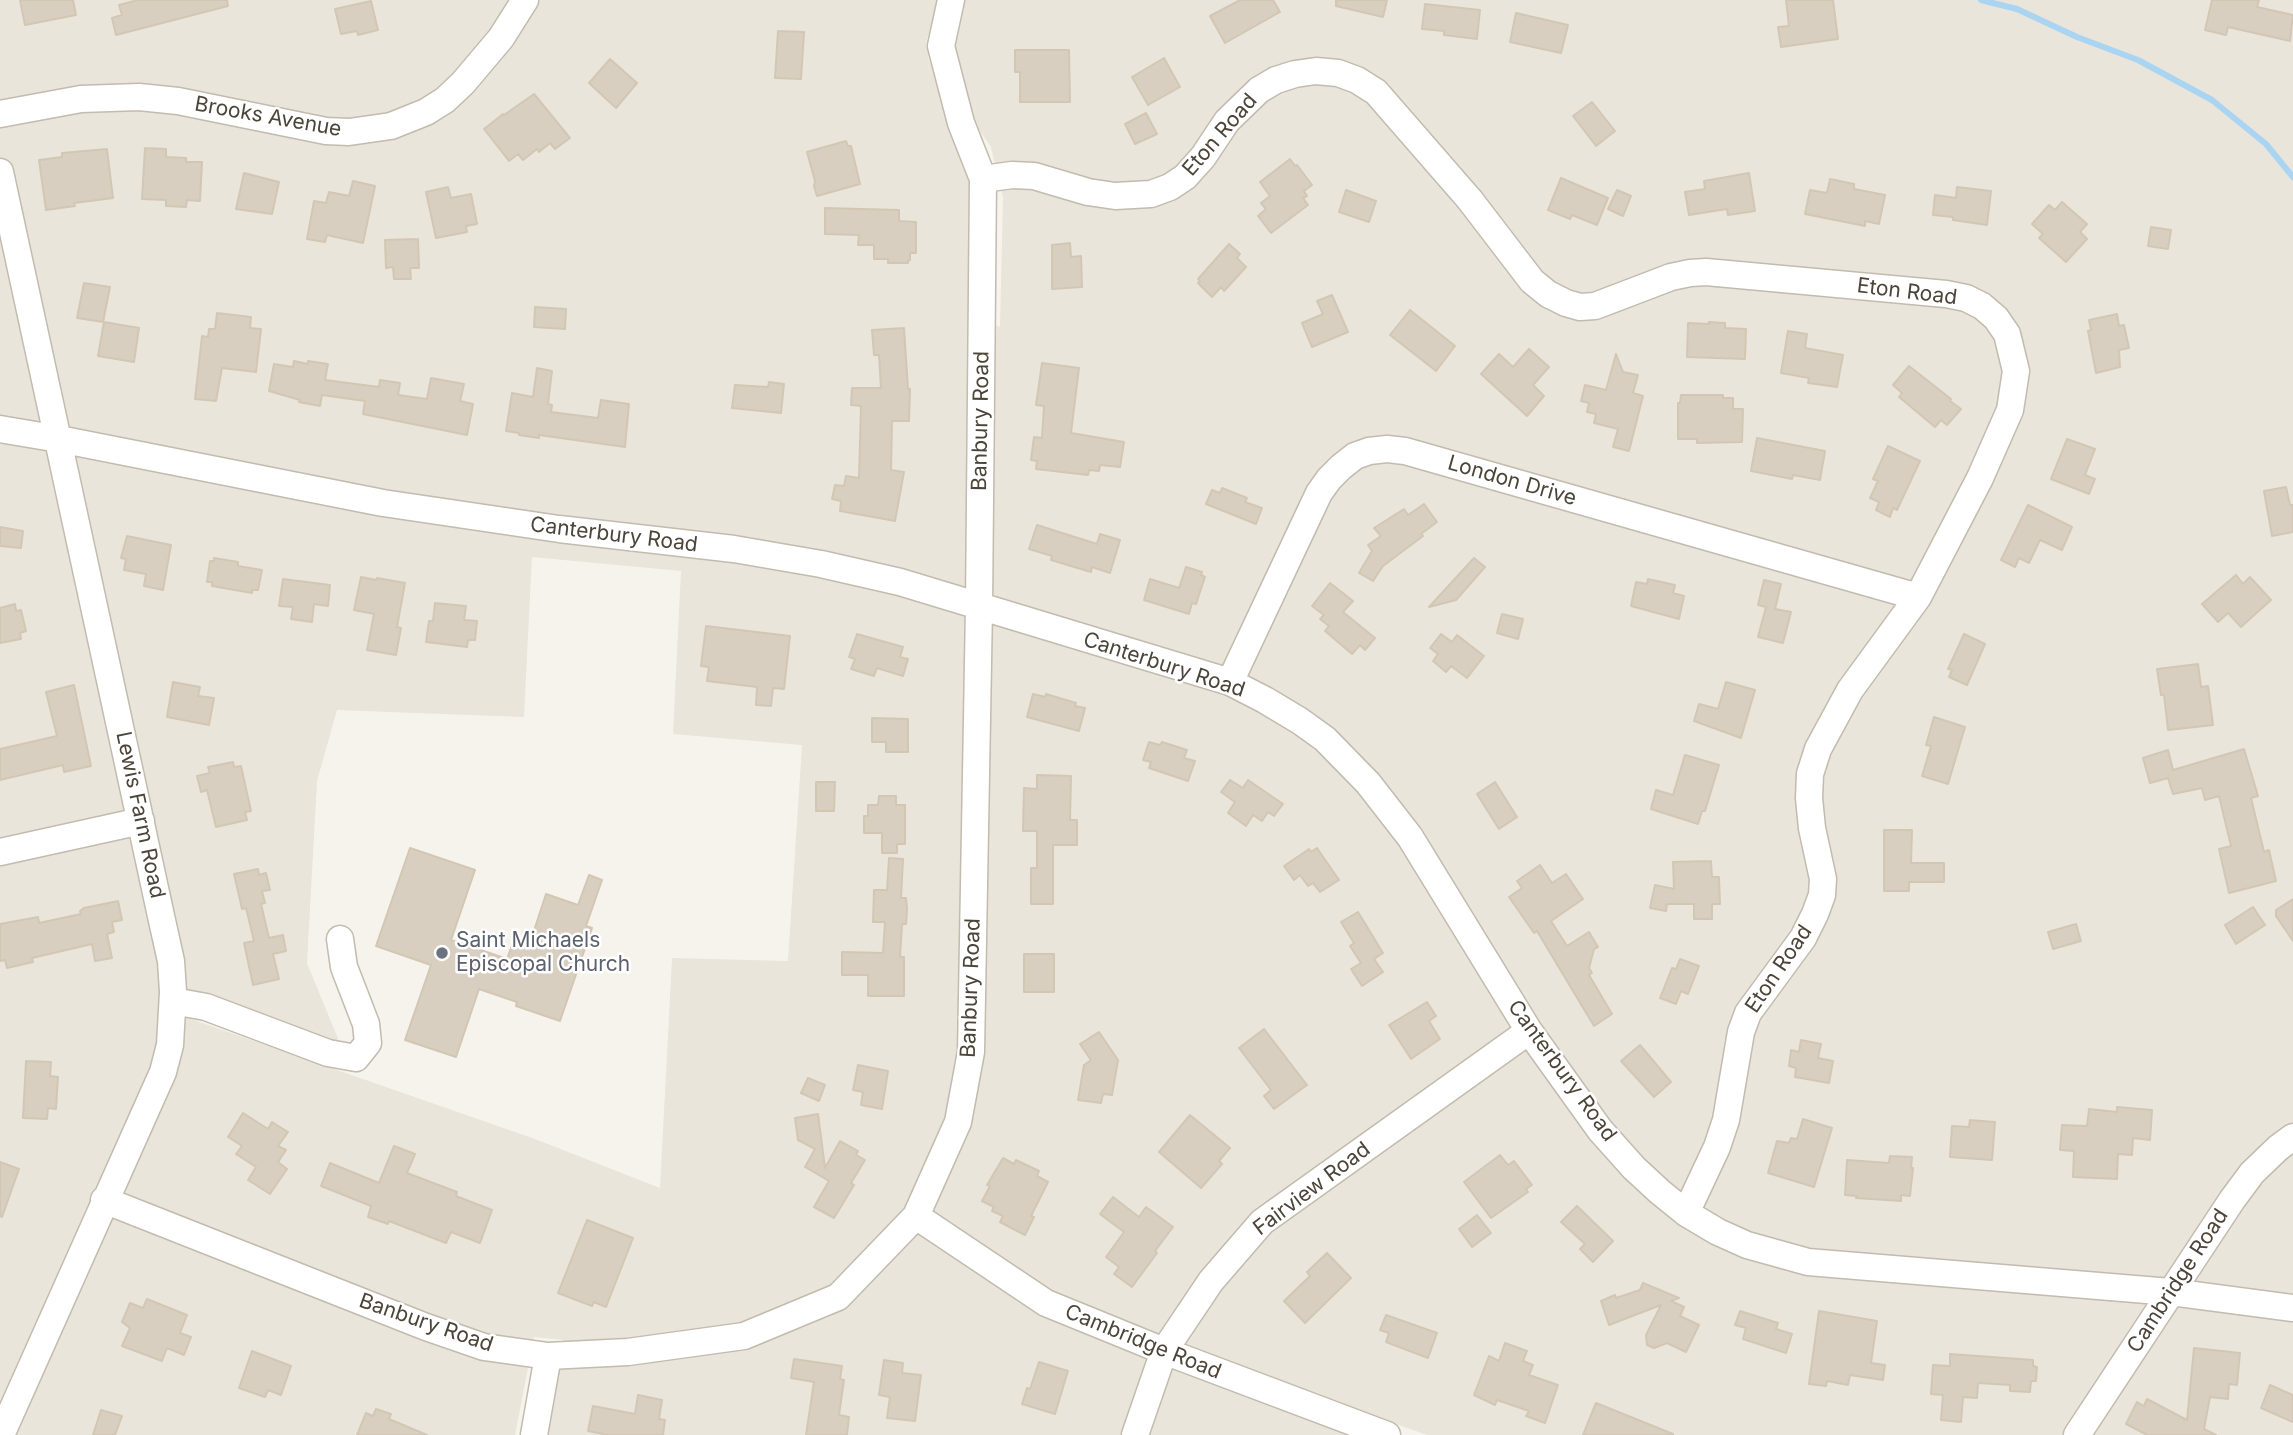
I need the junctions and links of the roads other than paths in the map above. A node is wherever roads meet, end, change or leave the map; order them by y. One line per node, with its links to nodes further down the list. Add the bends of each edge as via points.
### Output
1 (525, 0): 3 (street, Brooks Avenue, via 501,38 445,100 390,126 326,131 214,107 139,97 81,99)
2 (951, 0): 5 (street, Banbury Road, via 941,46 961,123)
3 (0, 114)
4 (0, 172): 7 (street, Lewis Farm Road)
5 (983, 179): 8 (street, Eton Road, via 1034,176 1088,192 1132,197 1151,194 1185,177 1227,121 1259,90 1296,74 1327,72 1357,80 1376,92 1470,200 1532,281 1566,303 1595,306 1671,278 1706,272 1966,298 1996,318 2007,334 2017,371 2015,392 1980,478); 9 (street, Banbury Road)
6 (0, 429): 7 (street, Canterbury Road)
7 (59, 439): 9 (street, Canterbury Road, via 383,503 821,564); 11 (street, Lewis Farm Road)
8 (1918, 597): 10 (street, London Drive, via 1405,451 1369,451 1354,456 1319,493); 18 (street, Eton Road, via 1850,690 1818,749 1809,799 1822,895 1802,938 1748,1013 1726,1120)
9 (979, 607): 10 (street, Canterbury Road); 19 (street, Banbury Road, via 971,1052 958,1122)
10 (1230, 682): 15 (street, Canterbury Road, via 1300,721 1375,791 1410,837)
11 (141, 821): 12 (street); 14 (street, Lewis Farm Road, via 171,961)
12 (0, 852)
13 (340, 939): 14 (street, via 344,967 366,1024 368,1043 356,1058 328,1053 206,1007)
14 (173, 1001): 17 (street, Lewis Farm Road, via 163,1072)
15 (1529, 1031): 18 (street, Canterbury Road, via 1600,1130); 22 (street, Fairview Road, via 1262,1222 1212,1281)
16 (2293, 1138): 20 (street, Cambridge Road, via 2246,1182)
17 (104, 1200): 23 (street, Banbury Road, via 426,1327 484,1347); 24 (street, Lewis Farm Road)
18 (1686, 1213): 20 (street, Canterbury Road, via 1747,1245 1808,1262)
19 (916, 1216): 22 (street, Cambridge Road, via 1046,1303); 23 (street, Banbury Road, via 838,1297 744,1336 628,1352)
20 (2171, 1292): 21 (street, Canterbury Road); 28 (street, Cambridge Road)
21 (2293, 1308)
22 (1164, 1351): 26 (street, Fairview Road); 27 (street, Cambridge Road)
23 (548, 1356): 25 (street)
24 (1, 1435)
25 (534, 1435)
26 (1135, 1435)
27 (1387, 1435)
28 (2077, 1435)

